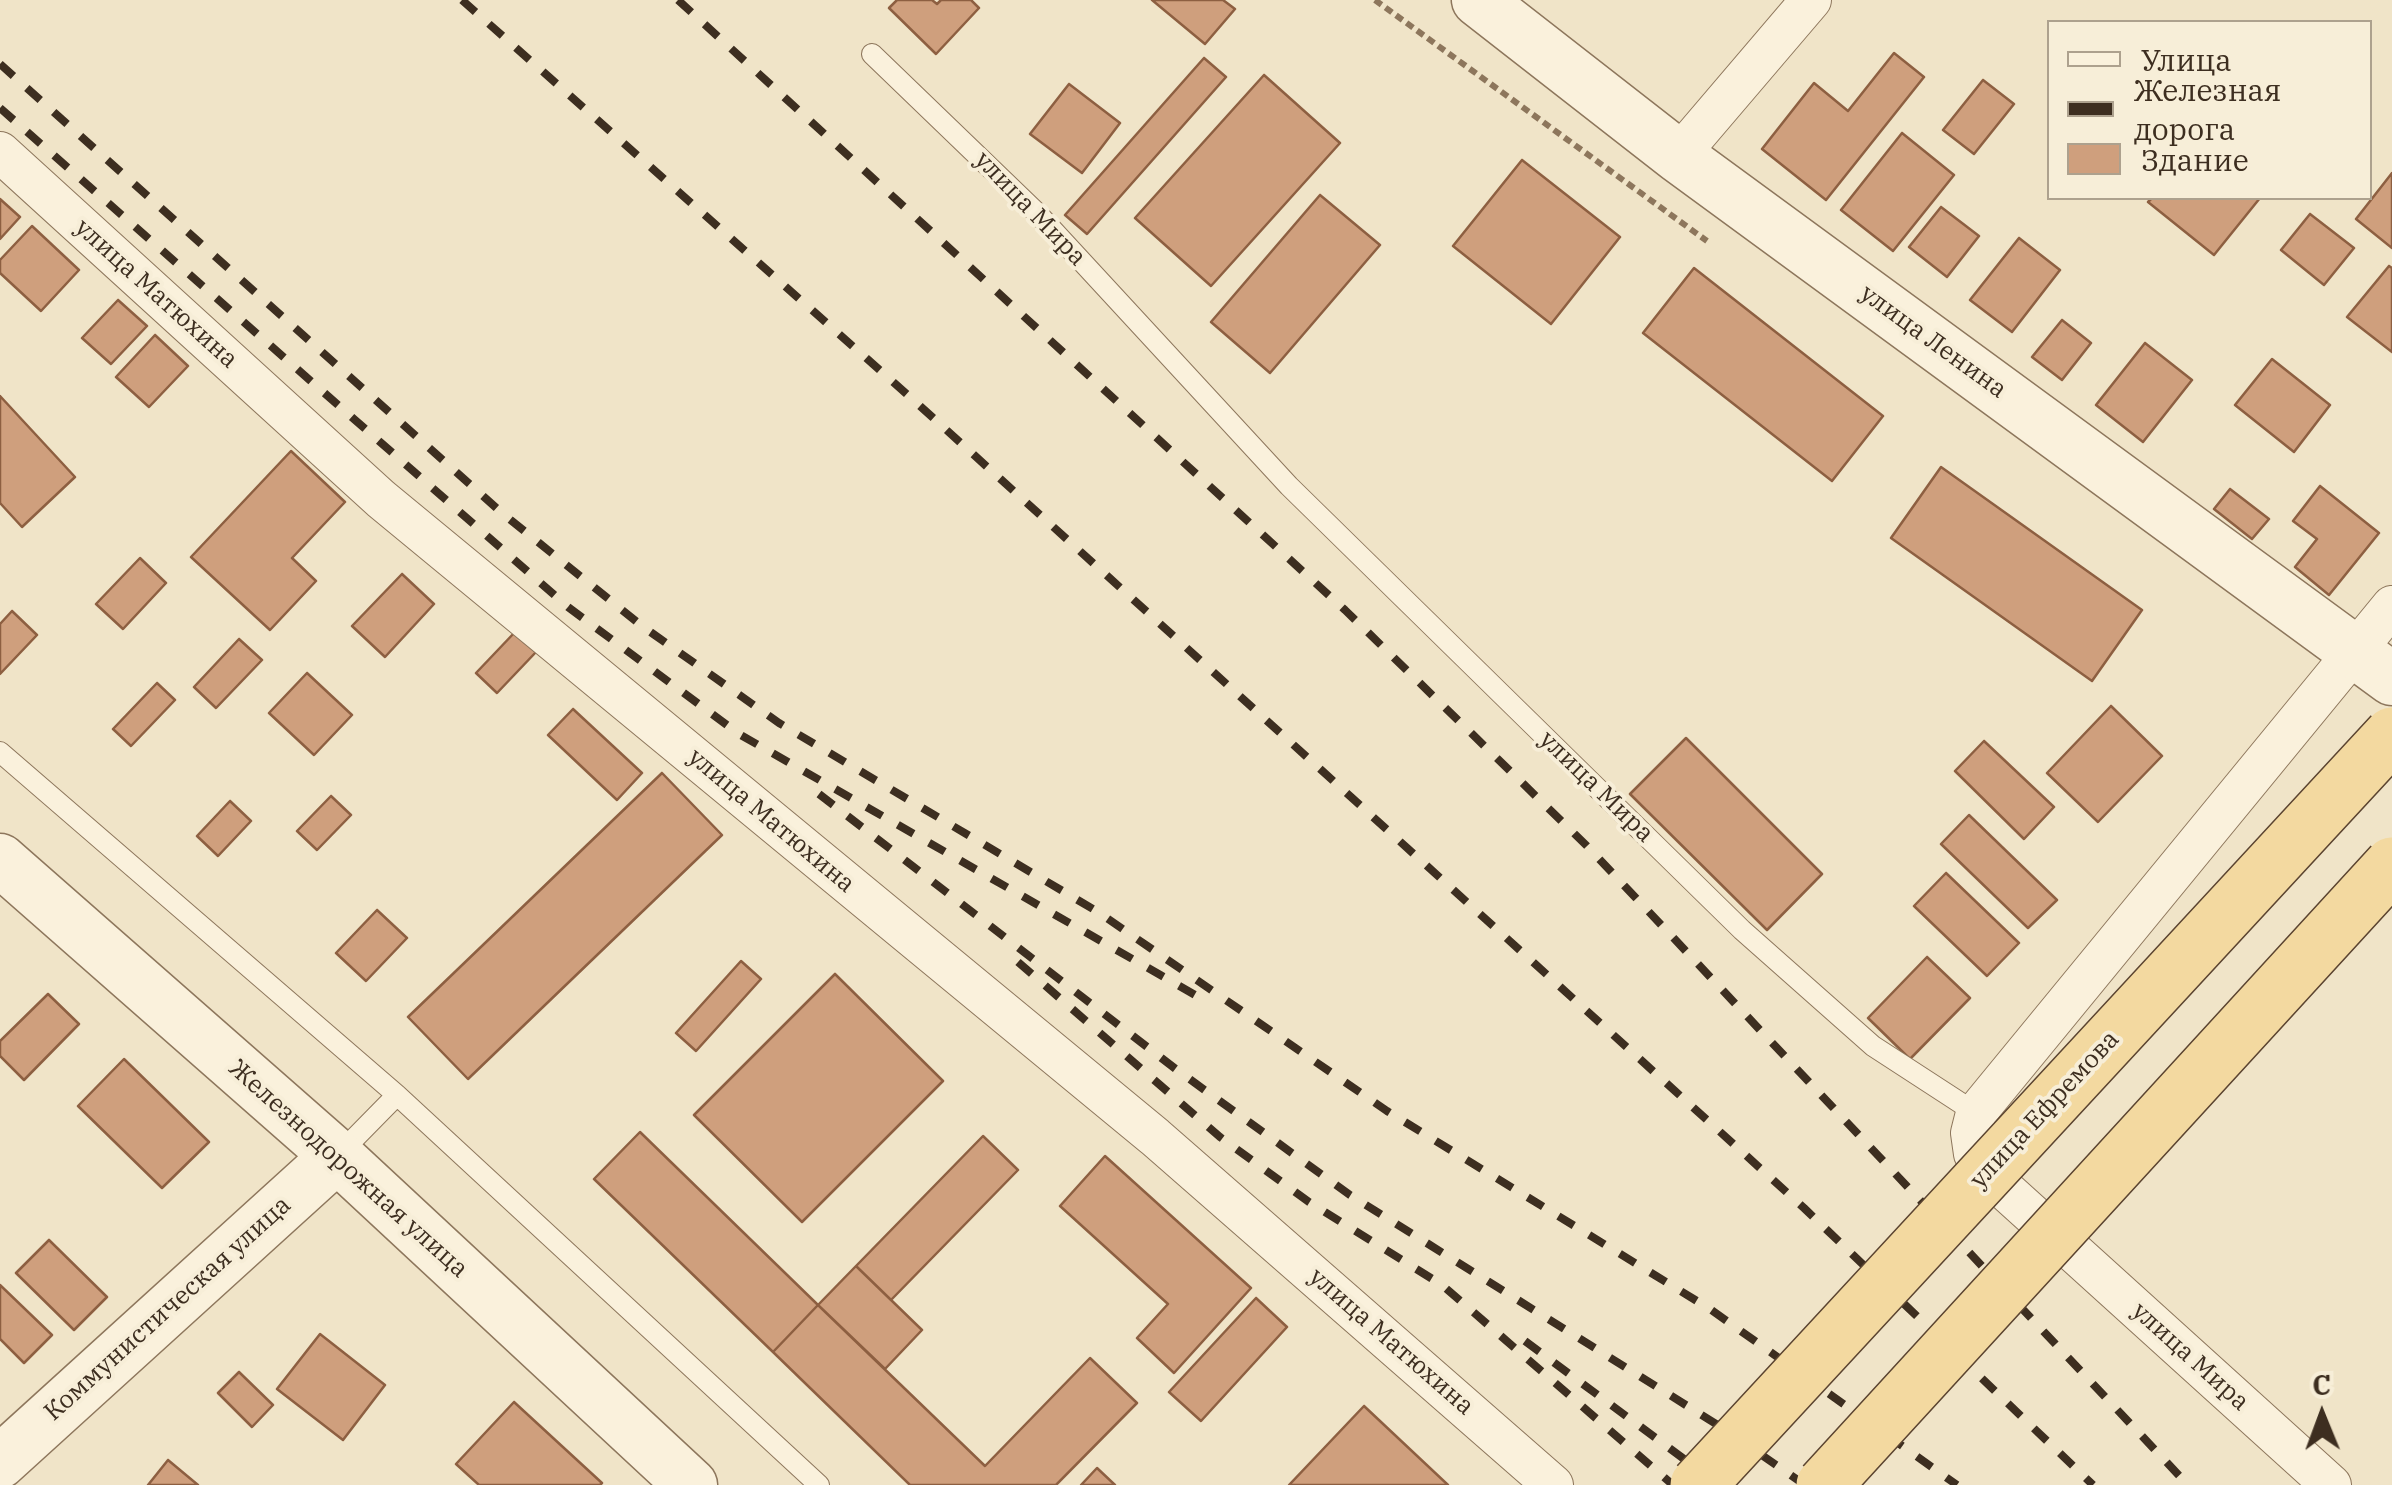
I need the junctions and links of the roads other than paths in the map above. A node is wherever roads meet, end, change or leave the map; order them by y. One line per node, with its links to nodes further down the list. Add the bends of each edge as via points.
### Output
1 (1478, 0): 5 (street, улица Ленина)
2 (1811, 0): 5 (street)
3 (872, 54): 13 (lane, улица Мира, via 1037,213 1289,486 1742,930 1872,1046)
4 (0, 152): 16 (street, улица Матюхина, via 382,499 1155,1137)
5 (1678, 156): 7 (street, улица Ленина)
6 (2392, 606): 7 (street, улица Ефремова)
7 (2373, 666): 13 (street, улица Ефремова)
8 (2392, 735): 19 (main road, улица Ефремова, bridge)
9 (0, 752): 12 (lane)
10 (0, 860): 14 (street, Железнодорожная улица)
11 (2392, 866): 20 (main road, bridge)
12 (397, 1095): 14 (lane); 18 (lane)
13 (1976, 1113): 21 (street, улица Мира, via 1974,1154 1983,1170)
14 (337, 1156): 15 (street, Коммунистическая улица); 17 (street, Железнодорожная улица)
15 (0, 1462)
16 (1553, 1484)
17 (691, 1485)
18 (819, 1485)
19 (1698, 1485)
20 (1824, 1485)
21 (2331, 1485)

